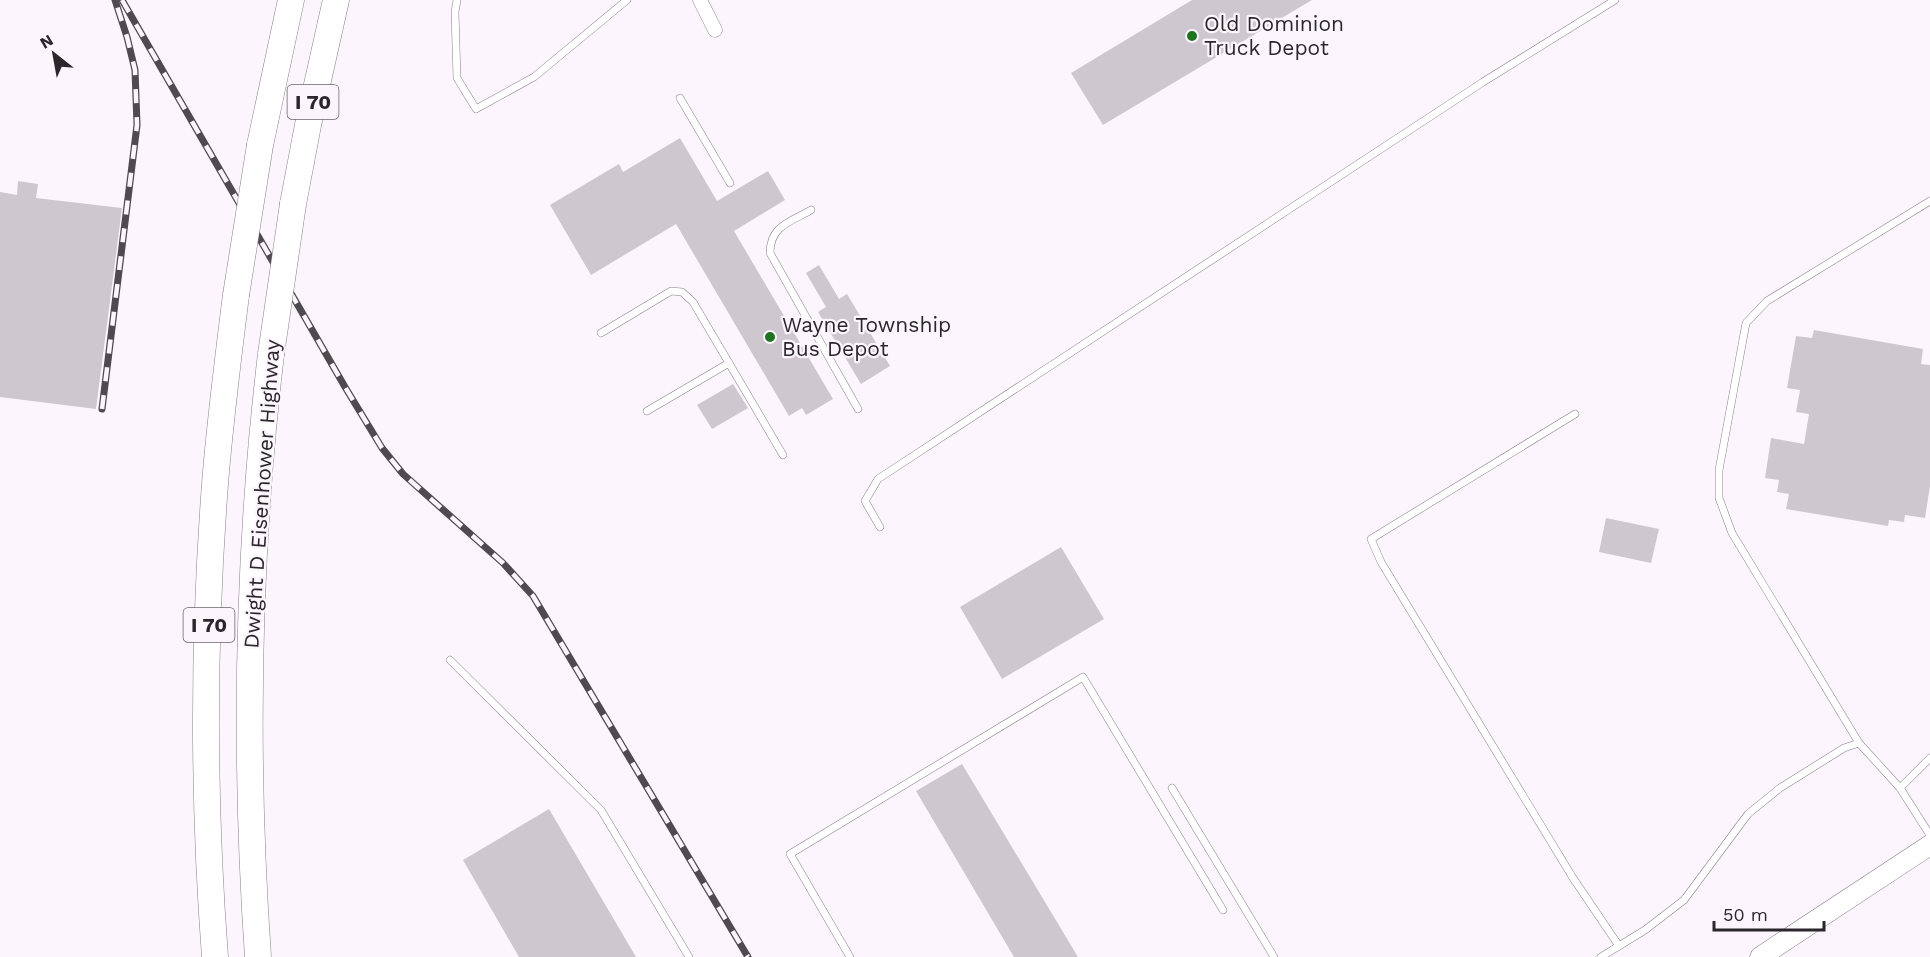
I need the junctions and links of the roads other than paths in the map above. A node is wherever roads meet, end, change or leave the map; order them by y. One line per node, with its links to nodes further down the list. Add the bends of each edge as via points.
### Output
1 (291, 0): 28 (highway, Dwight D Eisenhower Highway / I 70, bridge, via 260,146 236,295 215,486 208,644 208,820)
2 (336, 0): 29 (highway, Dwight D Eisenhower Highway / I 70, bridge, via 293,204 271,354 256,516 249,683 250,823)
3 (457, 0): 4 (lane, via 456,78 476,109 534,77)
4 (627, 0)
5 (700, 0): 7 (street)
6 (1615, 0): 18 (lane, via 1483,82 878,478 865,501)
7 (715, 30)
8 (680, 98): 9 (lane)
9 (730, 183)
10 (1930, 201): 20 (lane, via 1767,301 1746,323 1719,470 1719,498 1732,533)
11 (811, 210): 14 (lane, via 775,231 770,253)
12 (601, 333): 13 (lane, via 671,291 682,292 693,302)
13 (729, 363): 15 (lane); 17 (lane)
14 (858, 409)
15 (647, 411)
16 (1575, 414): 27 (lane, via 1371,539 1381,562 1566,867)
17 (783, 454)
18 (880, 526)
19 (450, 660): 30 (lane, via 601,810)
20 (1859, 743): 23 (lane); 27 (lane, via 1844,748 1780,788 1748,814 1684,900)
21 (1930, 758): 23 (lane)
22 (1172, 788): 32 (lane)
23 (1900, 789): 24 (lane)
24 (1930, 835)
25 (1930, 845): 34 (street)
26 (1223, 910): 31 (lane, via 1083,677 790,854)
27 (1619, 946): 33 (lane)
28 (215, 957)
29 (258, 957)
30 (689, 957)
31 (850, 957)
32 (1274, 957)
33 (1600, 957)
34 (1760, 957)

